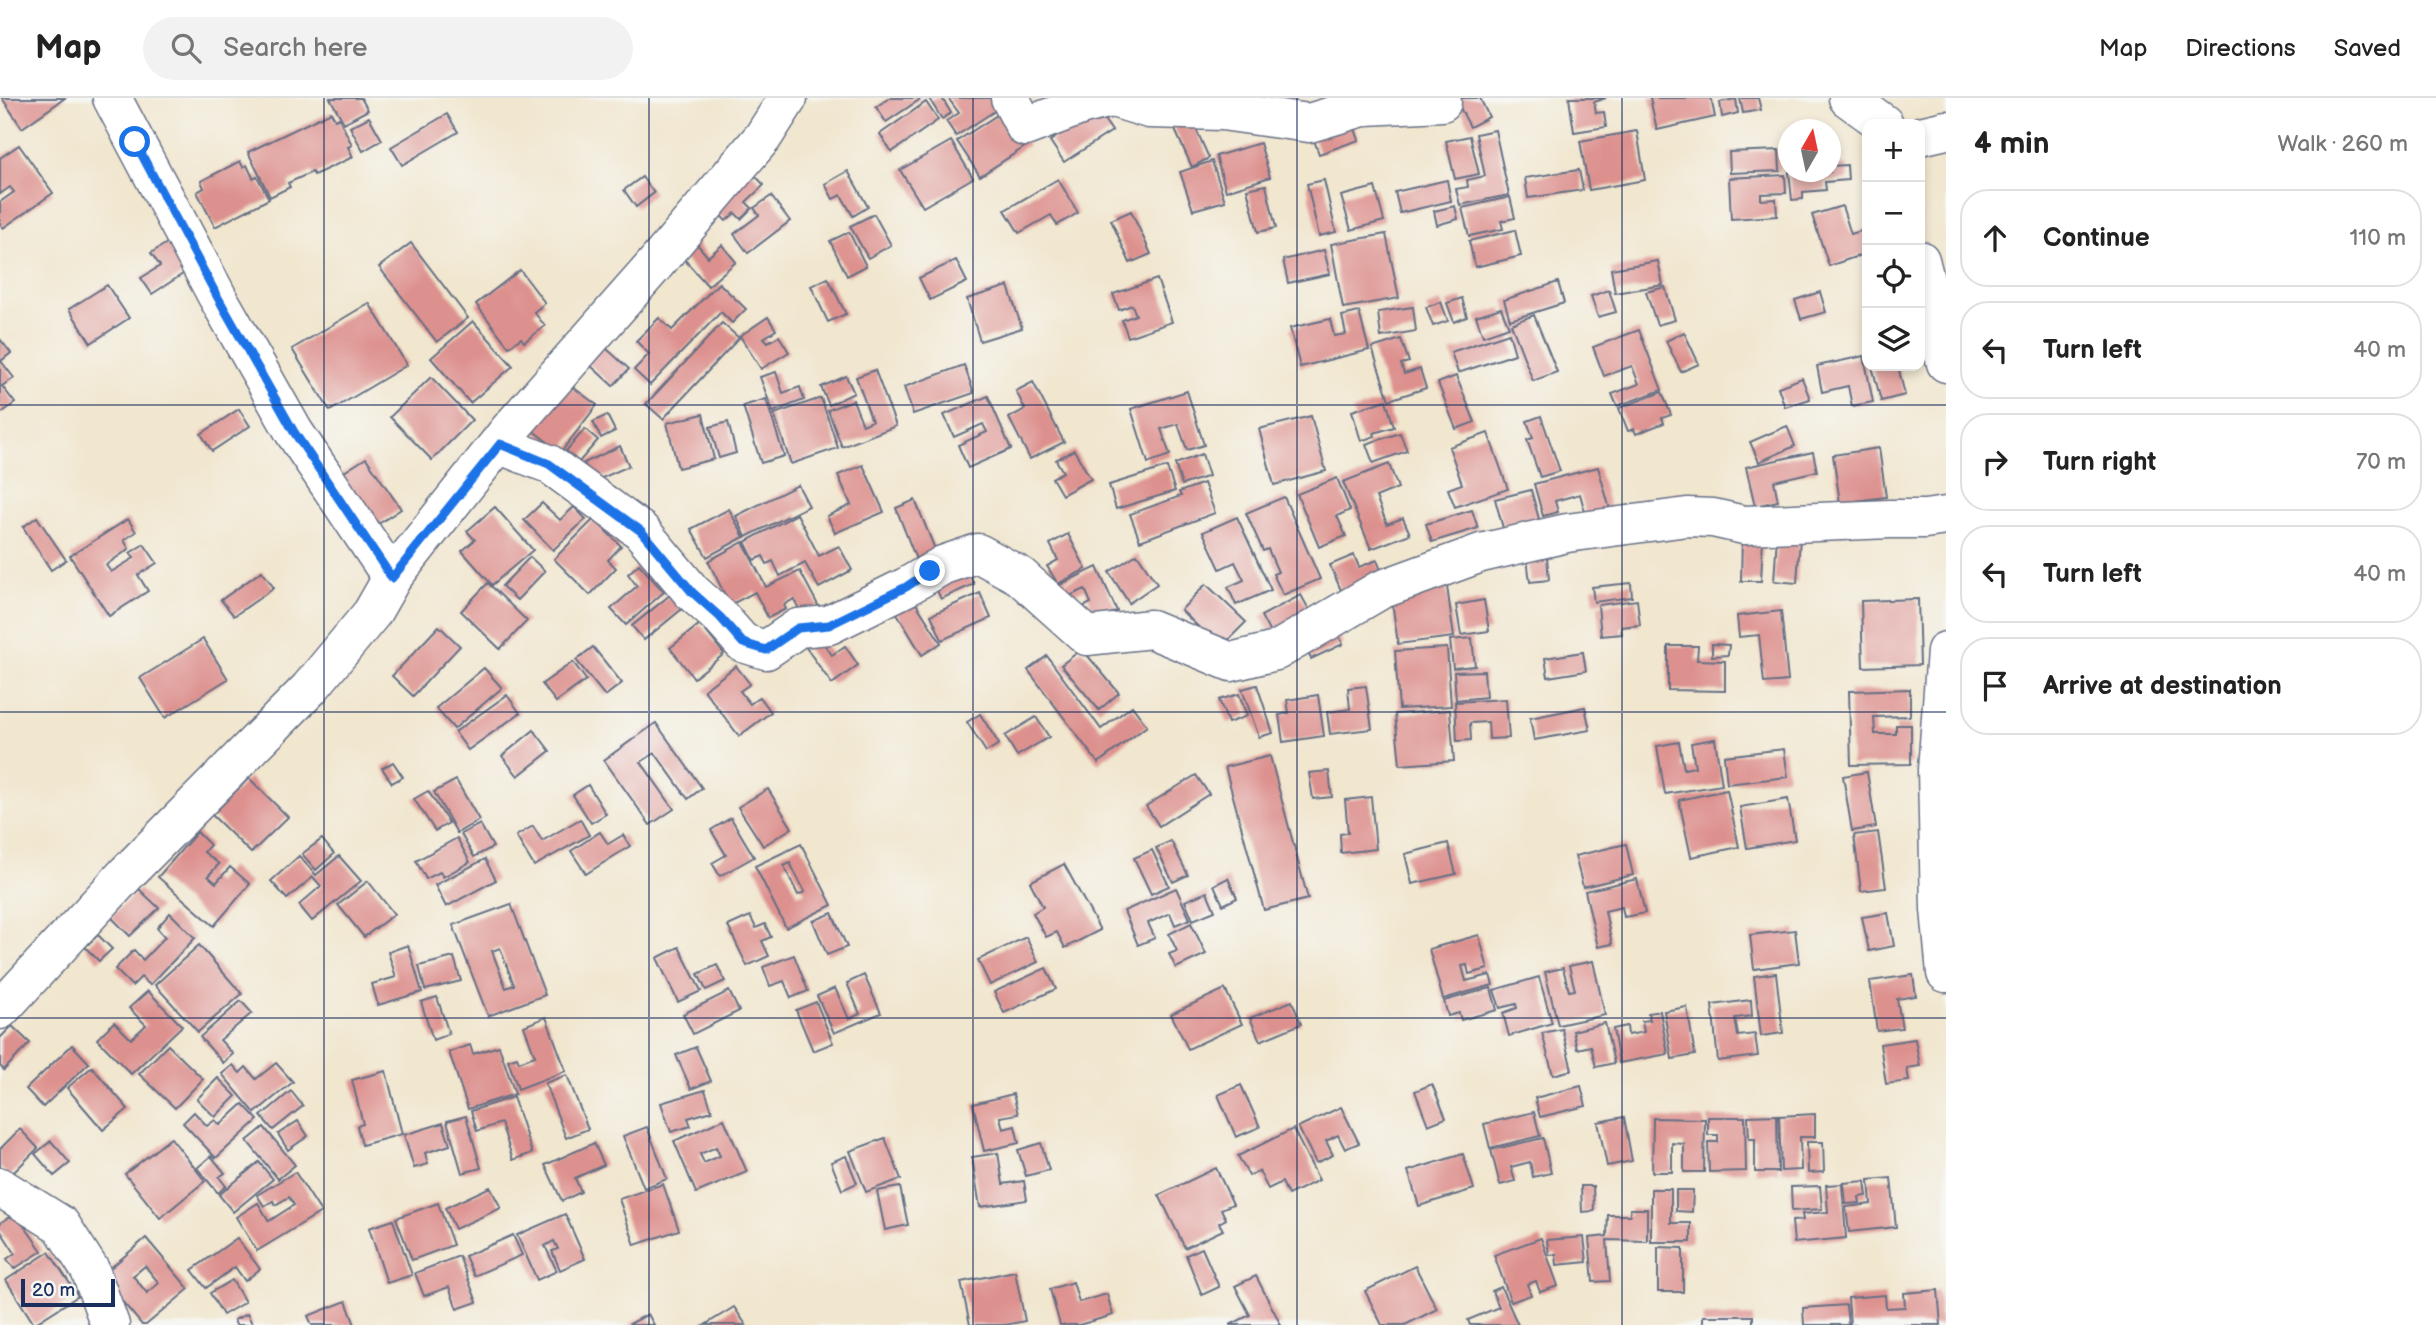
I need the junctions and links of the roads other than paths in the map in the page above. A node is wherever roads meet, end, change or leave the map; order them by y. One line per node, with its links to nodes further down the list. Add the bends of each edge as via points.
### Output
1 (112, 98): 14 (street, via 294,432)
2 (788, 98): 12 (street, via 763,137)
3 (1010, 98): 4 (street, via 1025,127)
4 (1112, 98): 6 (street, via 1149,109 1222,111 1309,123 1366,106)
5 (1848, 98): 7 (street)
6 (1442, 102)
7 (1877, 119)
8 (1946, 130): 9 (street)
9 (1925, 135)
10 (1925, 280): 11 (street)
11 (1946, 363)
12 (500, 444): 13 (street, via 549,464 641,531 743,643 766,650 798,628 829,625 943,565 978,553 1020,576 1087,636 1152,629 1231,662 1276,650 1380,590 1481,553 1567,533 1687,517 1744,525); 14 (street)
13 (1946, 516)
14 (392, 578): 17 (street, via 372,612 309,689)
15 (1946, 651): 16 (street, via 1937,769)
16 (1946, 973)
17 (0, 1010)
18 (0, 1187): 19 (street, via 61,1225 90,1270)
19 (110, 1325)

